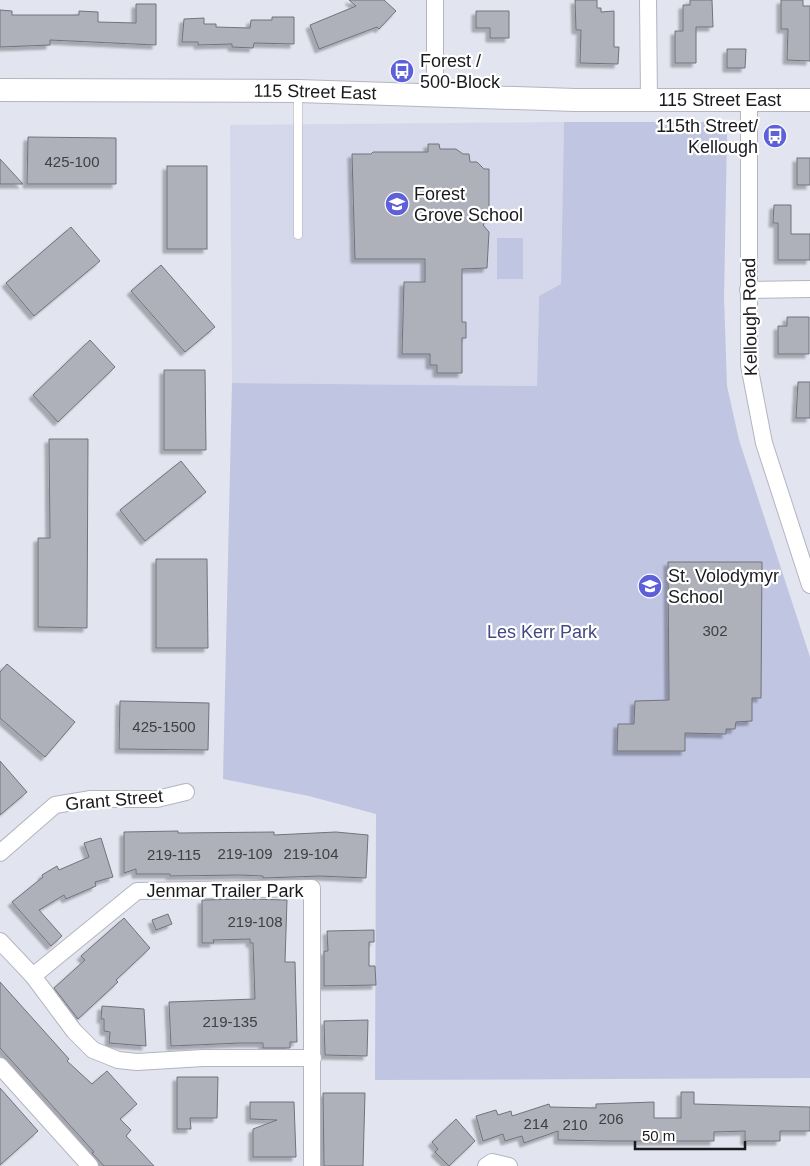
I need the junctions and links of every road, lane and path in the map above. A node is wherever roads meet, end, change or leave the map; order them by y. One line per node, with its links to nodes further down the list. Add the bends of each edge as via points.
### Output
1 (435, 0): 5 (street)
2 (648, 0): 6 (street)
3 (0, 90): 4 (street, 115 Street East)
4 (298, 91): 5 (street, 115 Street East); 9 (lane)
5 (435, 94): 6 (street, 115 Street East, via 575,100)
6 (649, 99): 7 (street, 115 Street East)
7 (749, 100): 8 (street, 115 Street East); 11 (street, Kellough Road)
8 (810, 100)
9 (298, 235)
10 (810, 289): 11 (street)
11 (748, 290): 12 (street, Kellough Road, via 747,339 752,388 764,443)
12 (810, 585)
13 (186, 792): 14 (street, Grant Street, via 157,799 91,799 55,805)
14 (0, 853)
15 (0, 941): 16 (street)
16 (33, 976): 17 (street, via 74,1031 93,1050 118,1060); 17 (street, Jenmar Trailer Park, via 137,891 312,888)
17 (313, 1058): 20 (street, Jenmar Trailer Park)
18 (0, 1066): 19 (street)
19 (90, 1166)
20 (312, 1166)
21 (486, 1166): 22 (street, via 492,1162)
22 (509, 1166)

